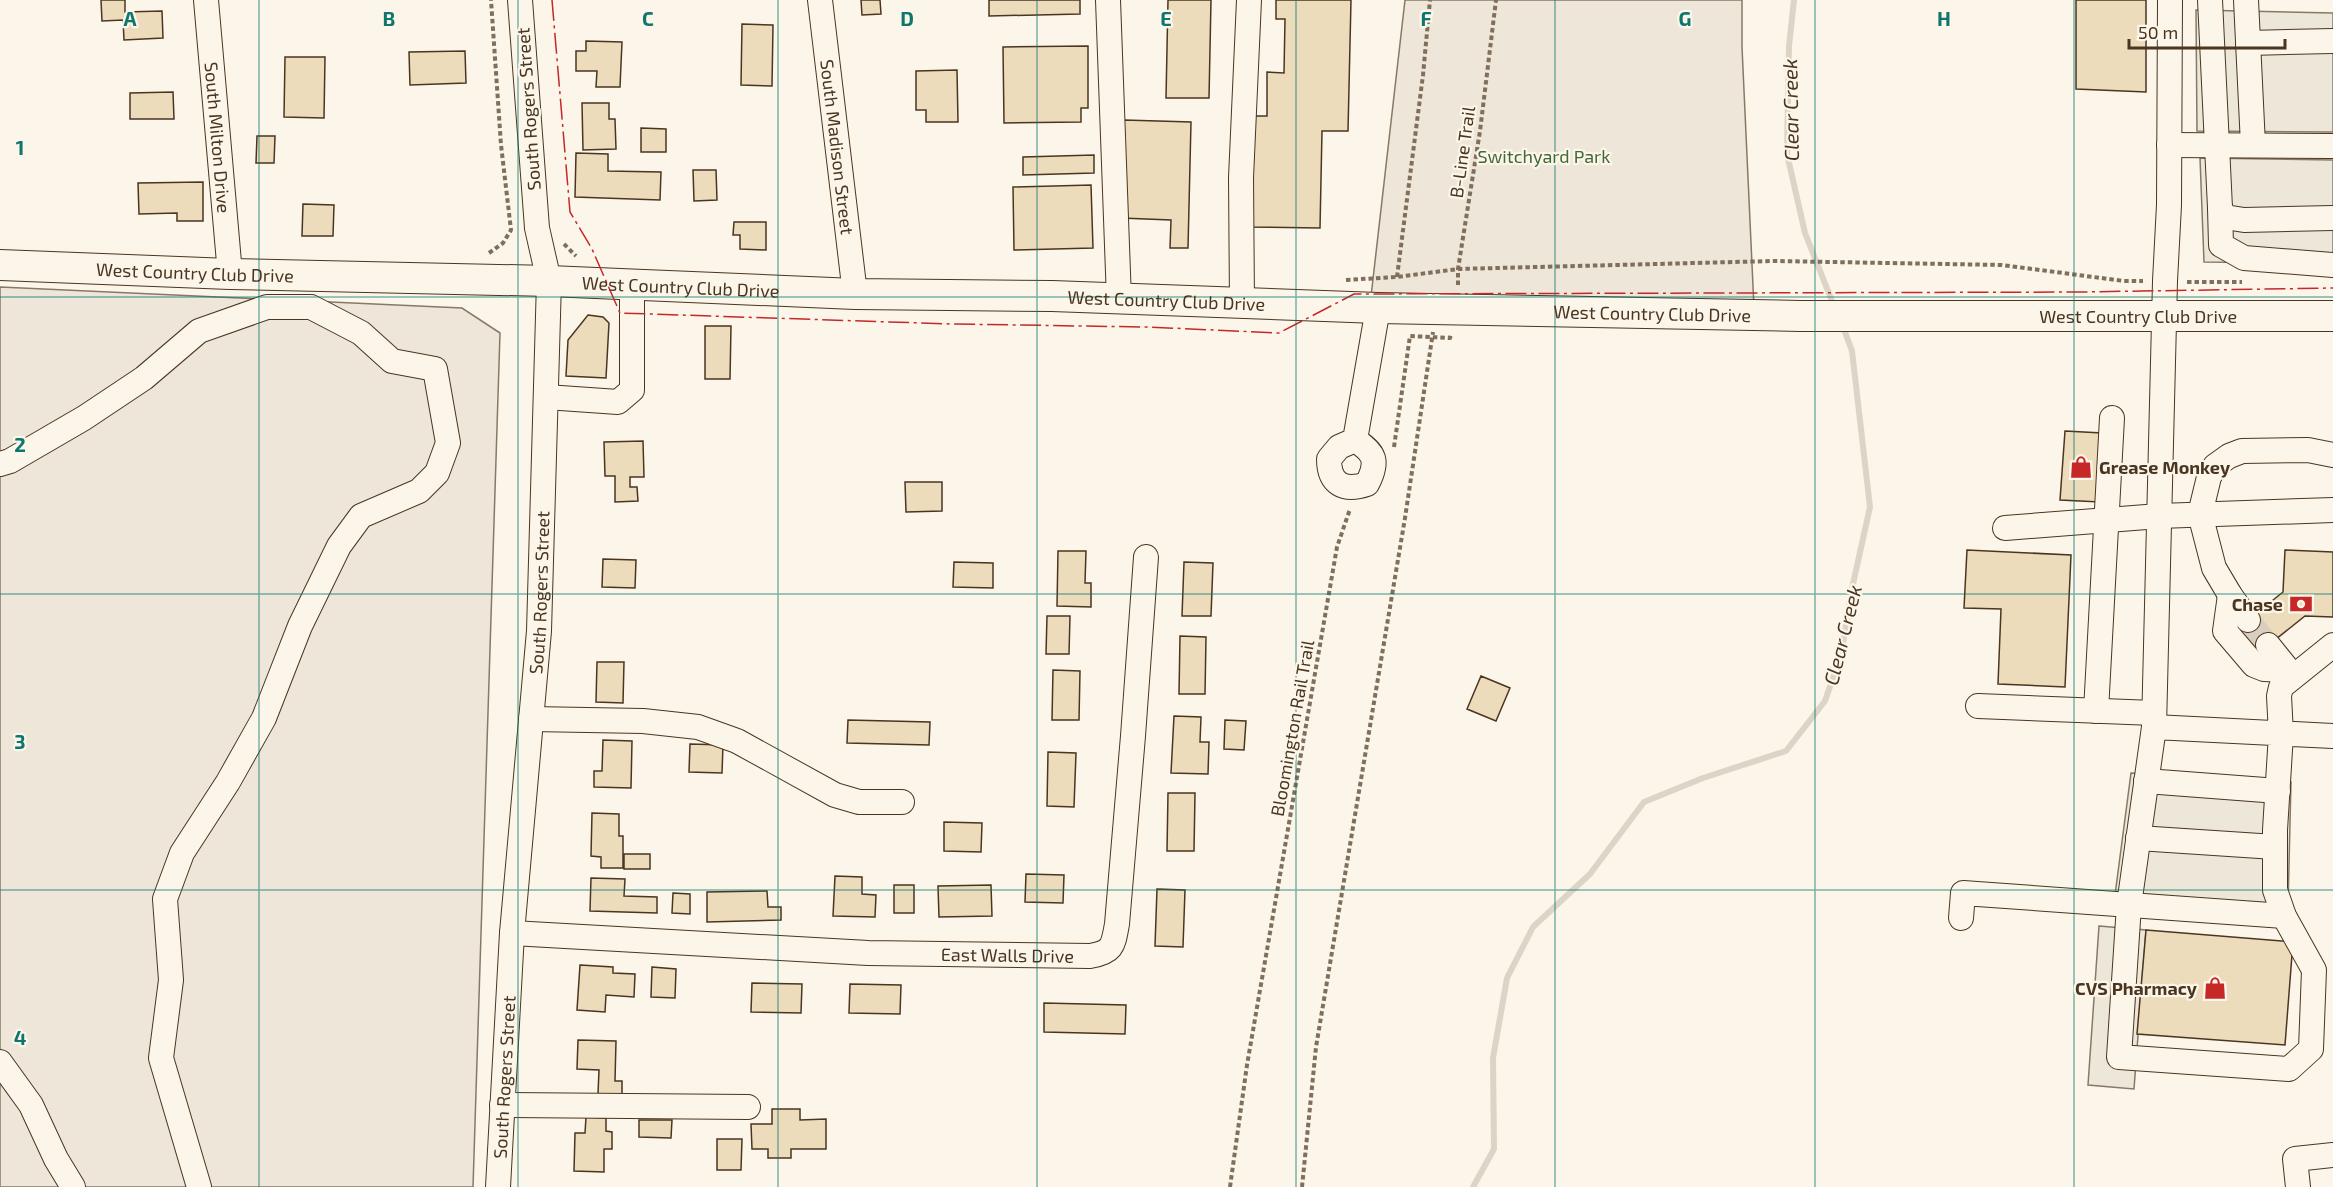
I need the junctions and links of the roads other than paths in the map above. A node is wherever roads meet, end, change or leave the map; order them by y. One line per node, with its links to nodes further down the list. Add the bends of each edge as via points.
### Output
1 (206, 0): 19 (street, South Milton Drive)
2 (520, 0): 20 (street, South Rogers Street, via 537,228)
3 (820, 0): 22 (street, South Madison Street)
4 (1108, 0): 23 (street)
5 (1249, 0): 24 (street, via 1241,178)
6 (2170, 0): 11 (street)
7 (2210, 0): 12 (street)
8 (2246, 0): 10 (street)
9 (2333, 41): 10 (street)
10 (2248, 44): 13 (street)
11 (2169, 145): 12 (street); 26 (street)
12 (2218, 145): 13 (street); 15 (street)
13 (2253, 145): 14 (street)
14 (2333, 146)
15 (2220, 208): 16 (street, via 2225,217 2244,220); 18 (street, via 2221,245 2244,258)
16 (2333, 218)
17 (0, 265): 19 (main road, West Country Club Drive)
18 (2333, 265)
19 (230, 274): 20 (main road, West Country Club Drive)
20 (549, 281): 21 (main road, West Country Club Drive); 28 (street, South Rogers Street)
21 (632, 285): 22 (main road, West Country Club Drive); 28 (street, via 632,390 618,402)
22 (855, 294): 23 (main road, West Country Club Drive)
23 (1119, 300): 24 (main road, West Country Club Drive)
24 (1242, 304): 25 (main road, West Country Club Drive)
25 (1378, 308): 26 (main road, West Country Club Drive, via 1800,316); 30 (street)
26 (2164, 316): 27 (main road, West Country Club Drive); 35 (street)
27 (2333, 316)
28 (546, 397): 46 (street, South Rogers Street, via 539,631)
29 (2112, 418): 36 (street)
30 (1355, 440)
31 (2333, 455): 34 (street, via 2308,450 2242,451 2229,456 2215,466 2209,477)
32 (0, 464): 64 (street, via 84,418 144,378 199,331 267,307 311,307 362,333 392,360 435,369 448,443 437,473 419,491 361,516 339,546 300,626 264,718 182,853 165,898 171,980 161,1058)
33 (2333, 510): 34 (street)
34 (2200, 514): 35 (street); 39 (street, via 2214,568)
35 (2159, 516): 36 (street); 47 (street)
36 (2106, 520): 37 (street); 45 (street)
37 (2005, 528)
38 (1146, 558): 58 (street, East Walls Drive, via 1117,924 1106,953 867,953)
39 (2230, 596): 40 (street); 43 (street, via 2225,631 2254,665)
40 (2248, 620)
41 (2268, 645): 43 (street)
42 (2333, 645): 43 (street)
43 (2290, 673): 48 (street, via 2279,696)
44 (1978, 706): 45 (street)
45 (2096, 711): 47 (street)
46 (531, 719): 52 (street, via 643,721 698,727 737,741 835,795 859,802); 58 (street, South Rogers Street)
47 (2154, 720): 48 (street); 50 (street)
48 (2281, 734): 49 (street); 51 (street)
49 (2333, 736)
50 (2146, 781): 51 (street); 53 (street)
51 (2278, 791): 54 (street)
52 (903, 802)
53 (2138, 838): 54 (street); 55 (street)
54 (2275, 847): 56 (street, via 2275,890)
55 (2129, 905): 56 (street); 56 (street, via 2119,1057 2289,1070 2311,1049 2314,970); 57 (street, via 1955,892)
56 (2284, 916)
57 (1961, 918)
58 (512, 933): 60 (street, South Rogers Street)
59 (0, 1062): 63 (street, via 31,1105)
60 (502, 1105): 61 (street); 65 (street, South Rogers Street)
61 (748, 1107)
62 (2333, 1155): 66 (street, via 2295,1159)
63 (74, 1187)
64 (199, 1187)
65 (498, 1187)
66 (2298, 1187)

